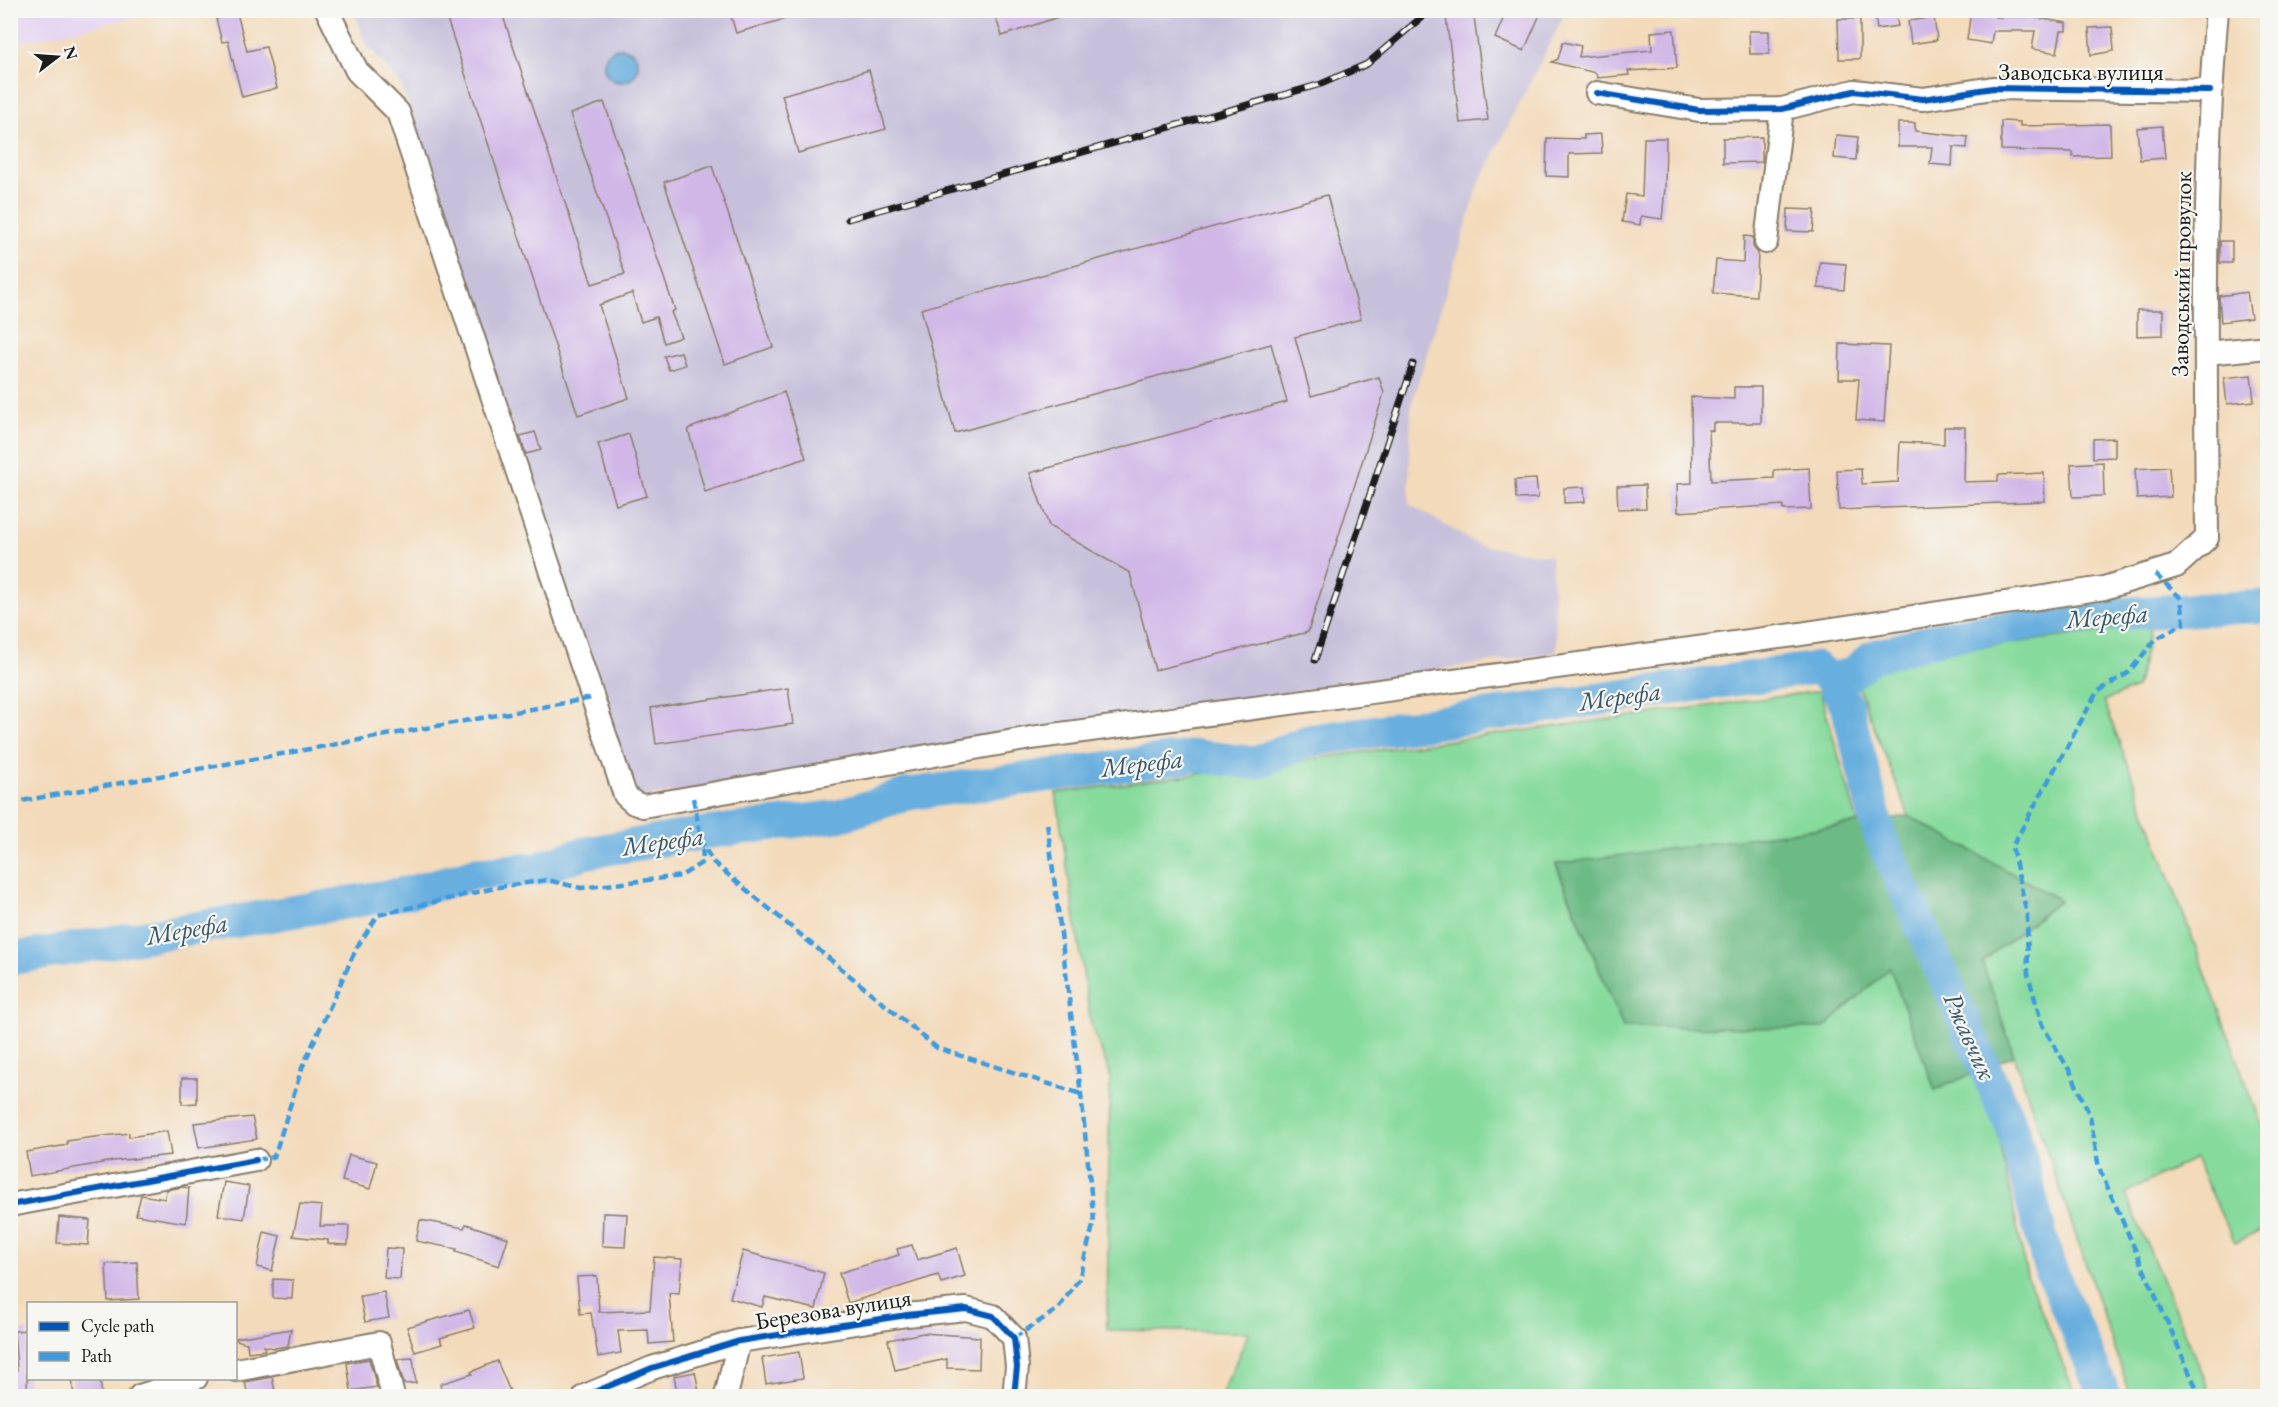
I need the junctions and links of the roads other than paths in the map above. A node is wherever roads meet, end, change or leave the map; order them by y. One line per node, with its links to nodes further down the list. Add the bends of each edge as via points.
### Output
1 (327, 10): 8 (street, Заводський провулок, via 357,71 398,112 625,795 643,806 1031,738 1794,635 2104,588 2176,566 2207,538)
2 (2217, 10): 3 (street, Заводський провулок)
3 (2210, 91): 5 (street, Заводська вулиця, via 1993,88 1923,99 1854,91); 8 (street, Заводський провулок)
4 (1597, 93): 5 (street, Заводська вулиця, via 1699,110)
5 (1782, 109): 6 (street)
6 (1766, 242)
7 (2268, 348): 8 (street)
8 (2206, 353)
9 (256, 1160): 10 (street)
10 (10, 1205)
11 (739, 1341): 16 (street, Березова вулиця, via 652,1368); 17 (street); 18 (street, Березова вулиця, via 966,1309 993,1316 1014,1338)
12 (237, 1370): 15 (street, via 379,1343)
13 (190, 1380): 14 (street)
14 (140, 1396)
15 (393, 1396)
16 (585, 1396)
17 (726, 1396)
18 (1014, 1396)

